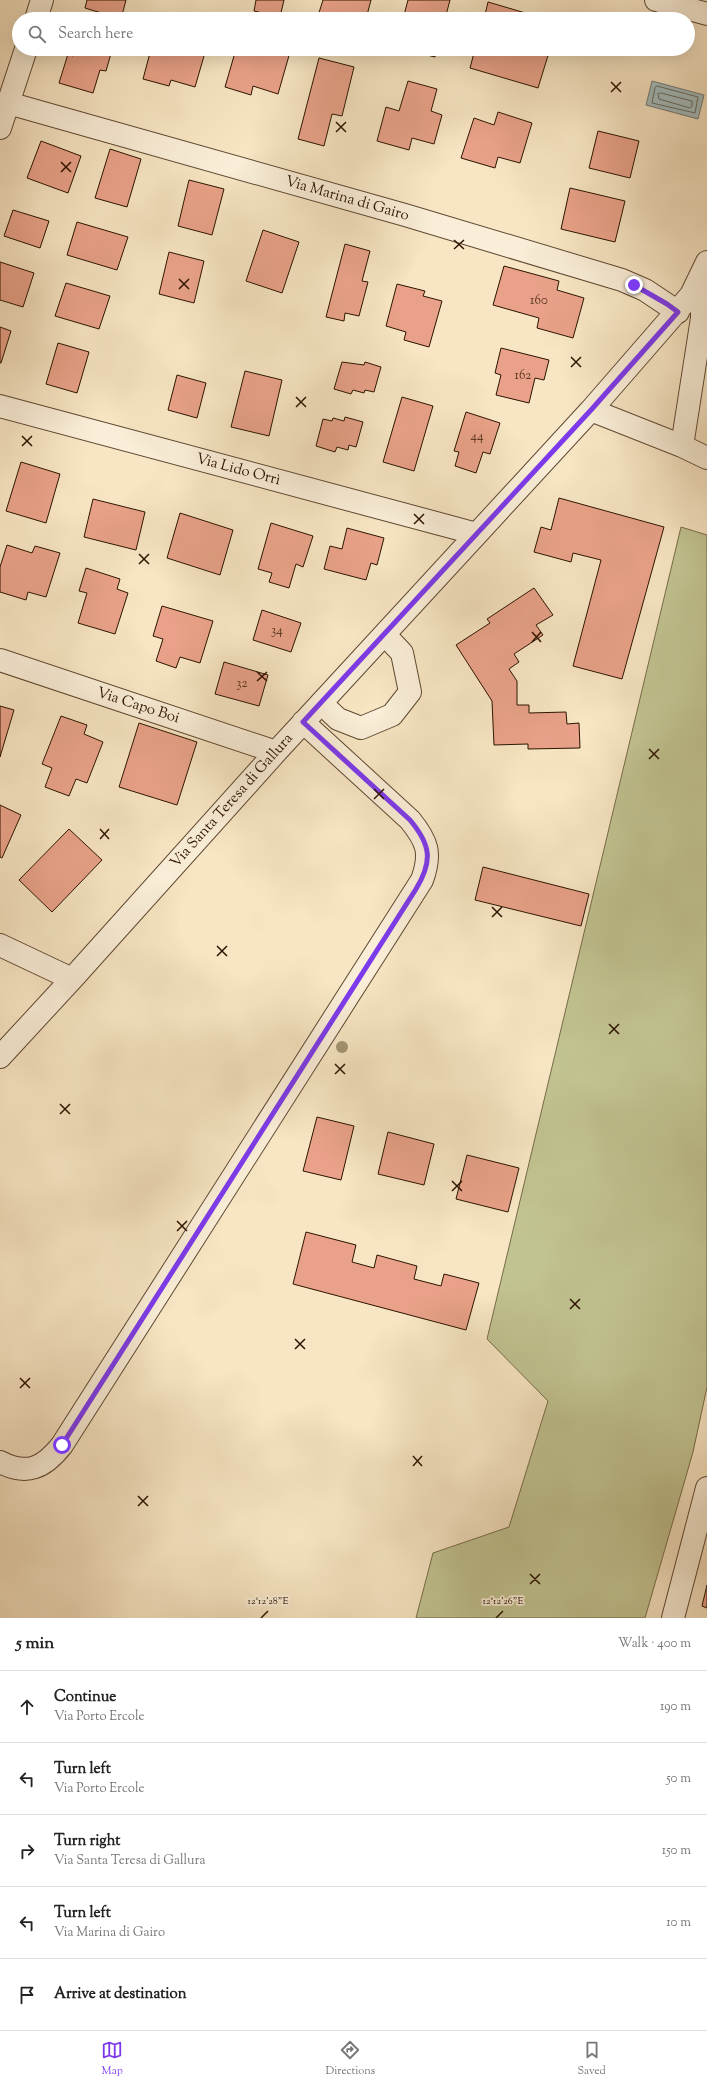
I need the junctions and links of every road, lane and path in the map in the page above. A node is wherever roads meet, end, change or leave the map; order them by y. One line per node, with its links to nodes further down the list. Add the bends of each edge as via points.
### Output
1 (42, 0): 3 (street)
2 (656, 0): 4 (street)
3 (38, 12)
4 (707, 14)
5 (24, 56): 6 (street)
6 (8, 103): 7 (street); 9 (street, Via Marina di Gairo, via 405,215 622,280 645,290)
7 (0, 128)
8 (704, 268): 9 (street, Via Santa Teresa di Gallura, via 692,295); 12 (street, via 702,318)
9 (678, 312): 11 (street, Via Santa Teresa di Gallura)
10 (0, 406): 14 (street, Via Lido Orrì)
11 (591, 410): 12 (street); 14 (street, Via Santa Teresa di Gallura)
12 (682, 446): 13 (street)
13 (707, 458)
14 (477, 534): 15 (street, Via Santa Teresa di Gallura)
15 (385, 635): 17 (street, Via Santa Teresa di Gallura); 17 (street, via 402,653 410,692 392,715 361,728 338,719)
16 (0, 660): 19 (street, Via Capo Boi)
17 (321, 703): 18 (street, Via Santa Teresa di Gallura)
18 (303, 722): 19 (street, Via Santa Teresa di Gallura); 23 (street, via 420,832 428,852 422,880 62,1445 49,1459 35,1468 14,1468)
19 (276, 752): 21 (street, Via Santa Teresa di Gallura)
20 (0, 945): 21 (street)
21 (72, 979): 22 (street, Via Santa Teresa di Gallura)
22 (0, 1057)
23 (0, 1462)
24 (707, 1488): 25 (street)
25 (673, 1618)

